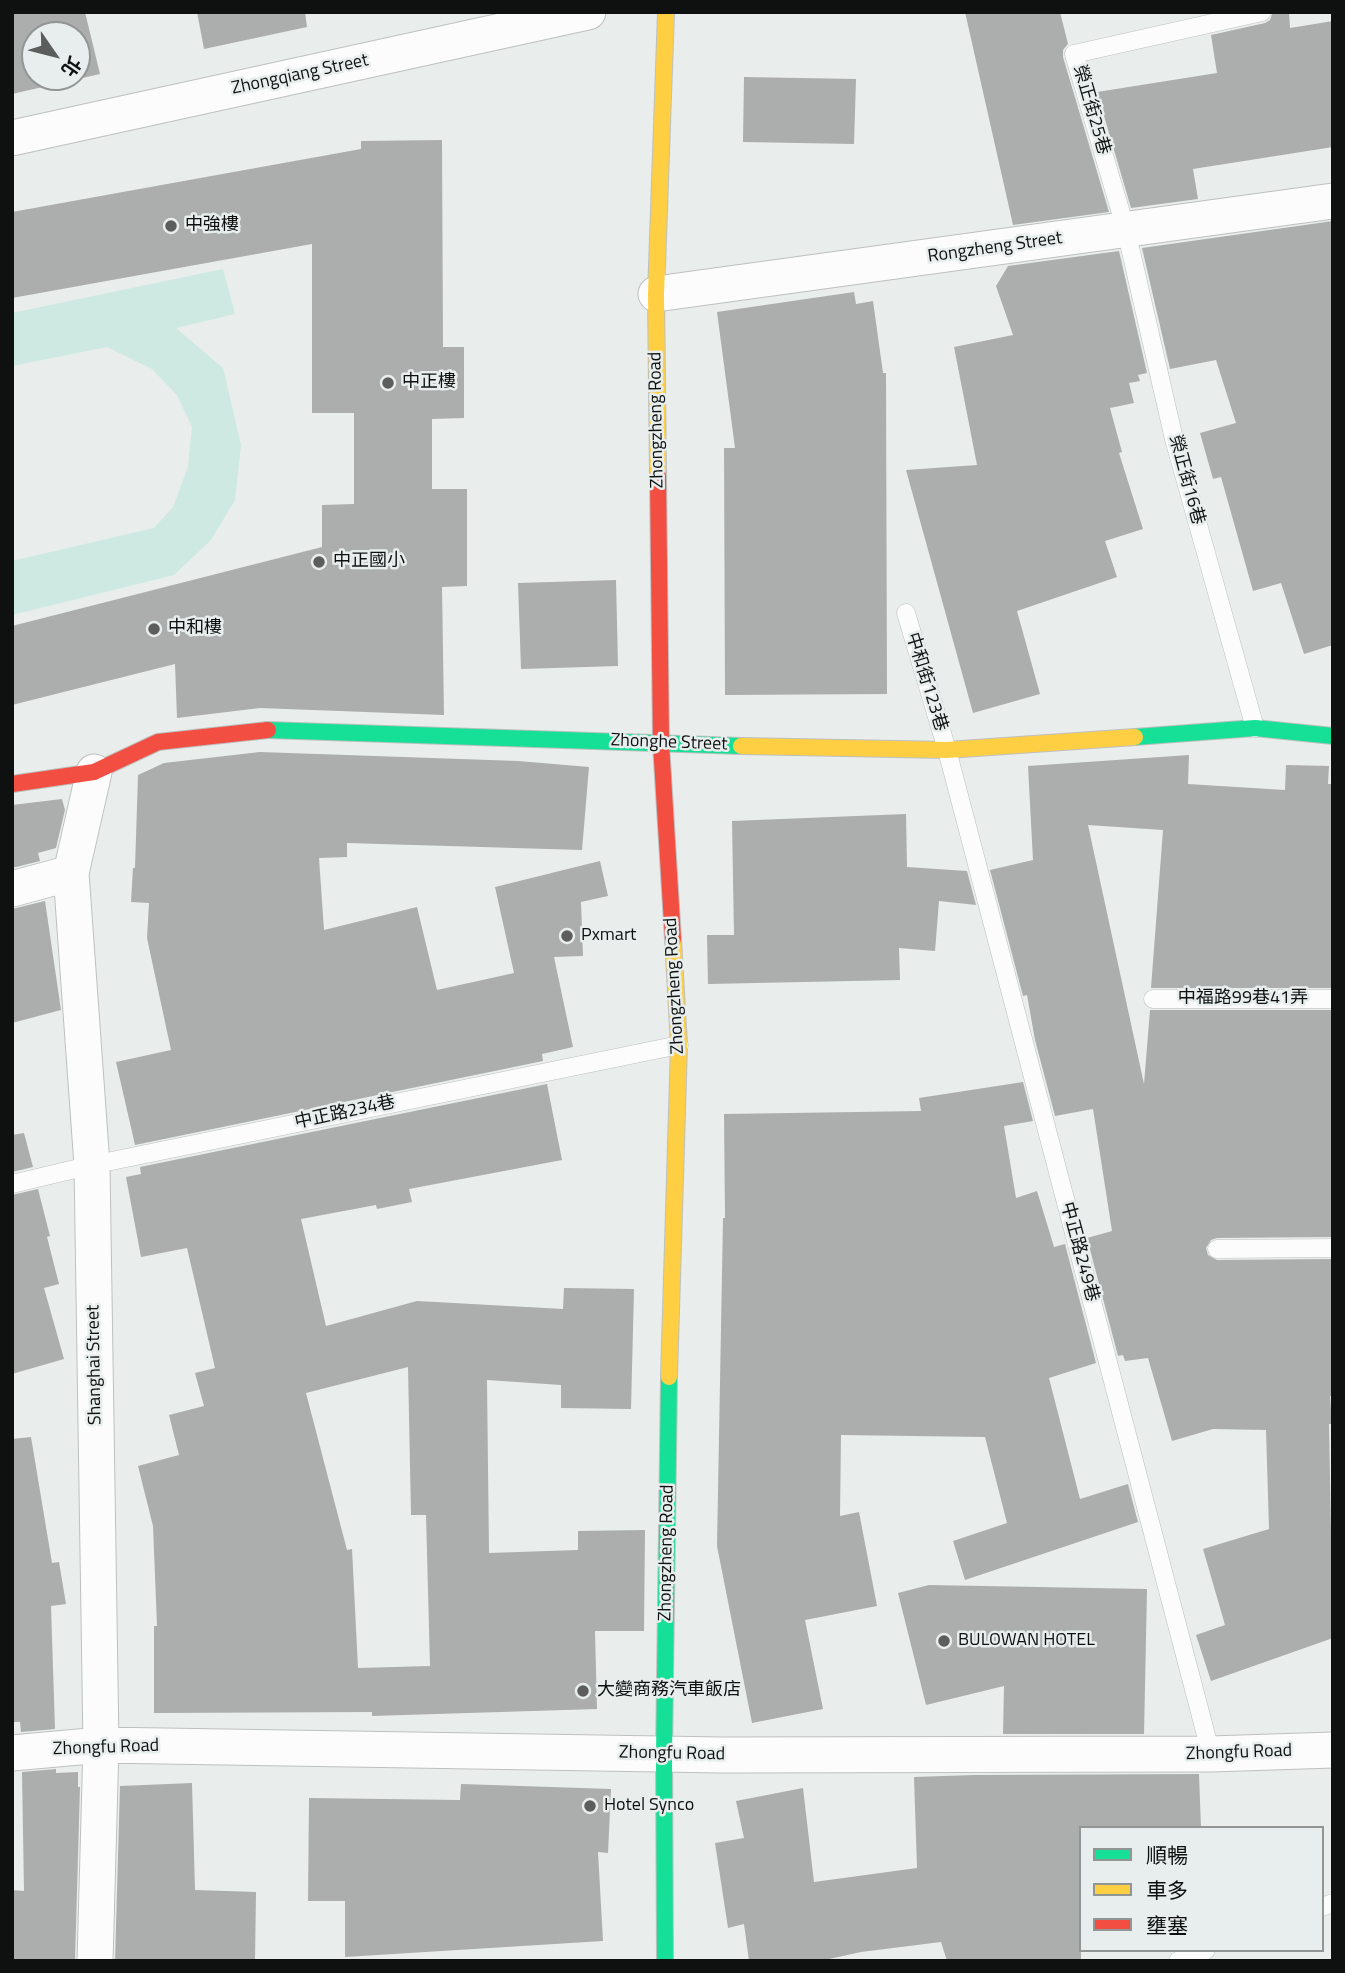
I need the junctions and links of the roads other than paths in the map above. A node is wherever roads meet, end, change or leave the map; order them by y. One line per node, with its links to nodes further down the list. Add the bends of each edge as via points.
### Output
1 (588, 12): 4 (street, Zhongqiang Street)
2 (666, 12): 7 (main road, Zhongzheng Road)
3 (1262, 12): 6 (lane, 榮正街25巷, via 1074,54)
4 (12, 138)
5 (1333, 201): 6 (street, Rongzheng Street)
6 (1126, 230): 7 (street, Rongzheng Street); 9 (lane, 榮正街16巷, via 1174,439)
7 (656, 294): 11 (main road, Zhongzheng Road)
8 (906, 613): 12 (lane, 中和街123巷)
9 (1255, 728): 10 (main road, Zhonghe Street); 12 (main road, Zhonghe Street)
10 (1333, 736)
11 (661, 744): 12 (main road, Zhonghe Street); 13 (main road, Zhonghe Street, via 259,730 158,742); 19 (main road, Zhongzheng Road)
12 (947, 750): 27 (lane, 中正路249巷)
13 (93, 772): 14 (main road, Zhonghe Street); 15 (street, Shanghai Street)
14 (12, 784)
15 (72, 873): 16 (street); 20 (street, Shanghai Street)
16 (12, 889)
17 (1153, 999): 18 (lane, 中福路99巷41弄)
18 (1333, 999)
19 (679, 1045): 20 (lane, 中正路234巷); 28 (main road, Zhongzheng Road, via 669,1335)
20 (92, 1165): 21 (lane, 中正路234巷); 24 (street, Shanghai Street)
21 (12, 1184)
22 (1333, 1248): 23 (lane)
23 (1217, 1249)
24 (101, 1745): 26 (street, Zhongfu Road); 28 (street, Zhongfu Road); 30 (street, Shanghai Street)
25 (1333, 1750): 27 (street, Zhongfu Road)
26 (12, 1753)
27 (1211, 1754): 28 (street, Zhongfu Road)
28 (664, 1755): 31 (main road, Zhongzheng Road)
29 (1201, 1952): 32 (lane)
30 (95, 1961)
31 (665, 1961)
32 (1178, 1961)

